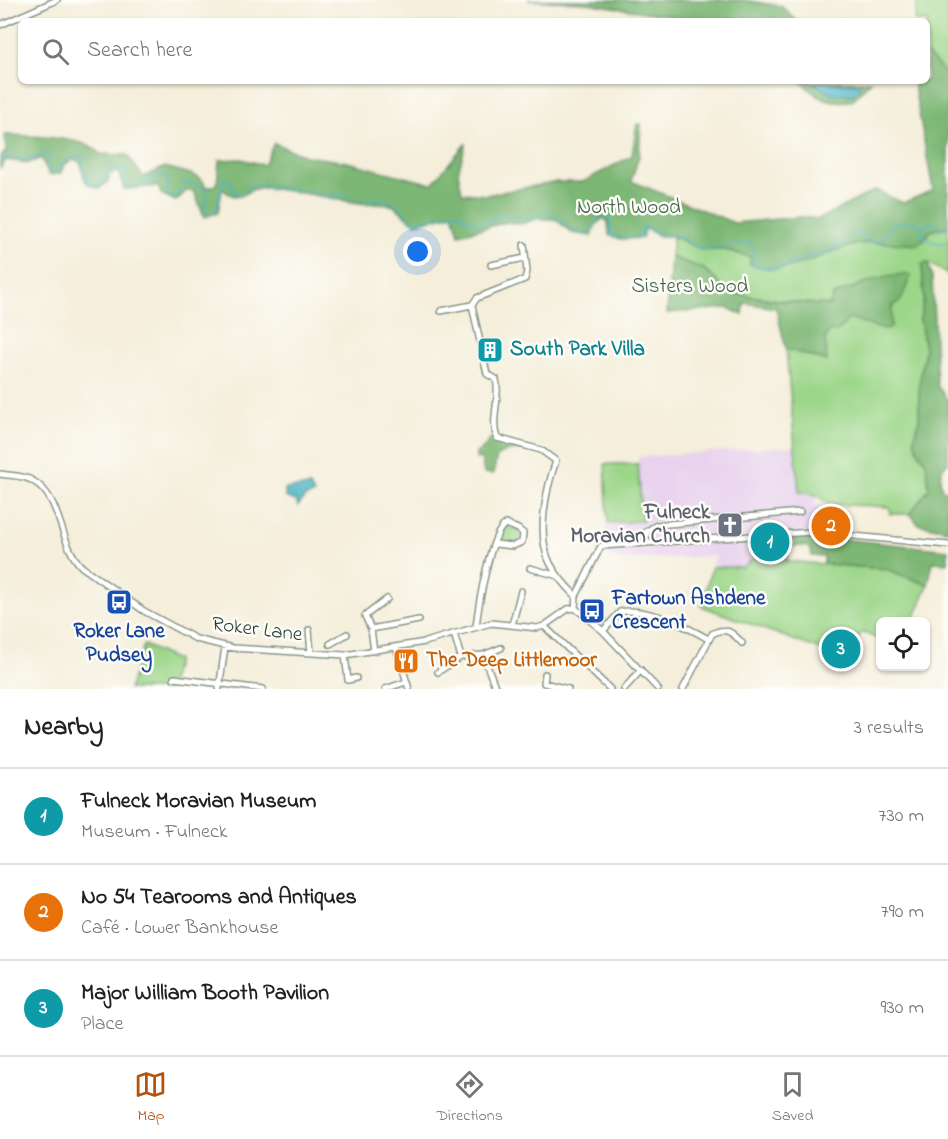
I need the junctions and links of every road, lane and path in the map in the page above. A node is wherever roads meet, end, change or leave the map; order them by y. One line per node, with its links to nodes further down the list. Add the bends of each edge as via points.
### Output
1 (57, 0): 2 (street)
2 (0, 25)
3 (524, 245): 4 (street)
4 (525, 258): 5 (street); 6 (street, via 525,279 477,298)
5 (491, 266)
6 (472, 304): 7 (street); 14 (street, via 487,374 496,379 498,386 497,438 541,450 556,461 543,521 547,556)
7 (441, 311)
8 (0, 474): 30 (street, Roker Lane, via 26,478 39,485 56,512 73,558 82,567 144,611 196,639)
9 (800, 512): 10 (street, via 657,525 647,531)
10 (645, 543): 12 (street, via 812,532); 16 (street, via 601,546)
11 (495, 544): 11 (street, via 504,525 518,529 523,536 516,545); 22 (street, via 480,593)
12 (948, 545)
13 (530, 568): 14 (street)
14 (558, 576): 16 (street)
15 (521, 591): 20 (street)
16 (576, 596): 18 (street)
17 (387, 599): 23 (street, via 365,616)
18 (574, 608): 21 (street); 25 (street)
19 (419, 620): 23 (street)
20 (512, 625): 21 (street, Roker Lane); 22 (street, Roker Lane)
21 (544, 626): 53 (street)
22 (476, 627): 27 (street, Roker Lane)
23 (371, 629): 34 (street)
24 (309, 630): 35 (street)
25 (603, 631): 28 (street, via 620,612 632,610 675,622); 39 (street)
26 (347, 634): 33 (street)
27 (454, 634): 31 (street, Roker Lane); 38 (street)
28 (708, 639): 29 (street, via 721,630 729,631); 56 (street)
29 (739, 641)
30 (225, 647): 35 (street, Roker Lane); 47 (street)
31 (396, 647): 34 (street, Roker Lane); 46 (street)
32 (501, 648): 37 (street)
33 (331, 650): 35 (street, Roker Lane); 36 (street, Roker Lane)
34 (374, 651): 36 (street, Roker Lane)
35 (311, 654)
36 (345, 655): 44 (street)
37 (483, 655): 38 (street); 51 (street)
38 (461, 657): 40 (street)
39 (641, 670): 54 (street); 55 (street)
40 (438, 672)
41 (545, 674): 52 (street, via 544,683)
42 (174, 678): 47 (street)
43 (356, 678): 44 (street)
44 (348, 680): 45 (street)
45 (340, 681)
46 (406, 682): 49 (street); 50 (street)
47 (219, 686): 48 (street)
48 (263, 689)
49 (385, 689)
50 (409, 689)
51 (496, 689)
52 (568, 689)
53 (610, 689)
54 (624, 689)
55 (658, 689)
56 (683, 689)

